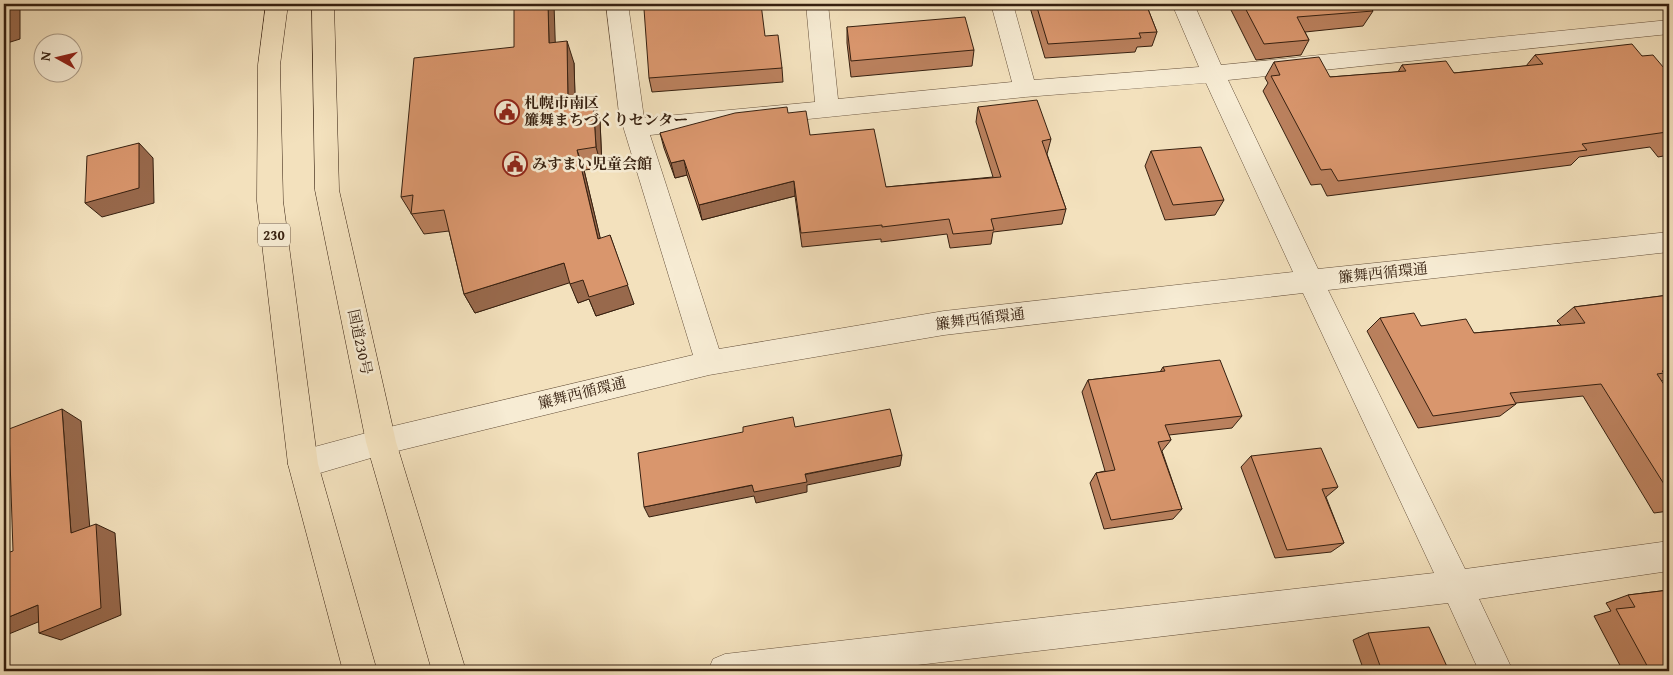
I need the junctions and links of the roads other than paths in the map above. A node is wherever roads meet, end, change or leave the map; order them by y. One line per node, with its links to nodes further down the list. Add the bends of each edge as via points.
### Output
1 (277, 4): 16 (highway, 230, via 270,65 270,202)
2 (323, 4): 15 (highway, 国道230号, via 327,190)
3 (618, 4): 11 (street, via 631,113)
4 (817, 4): 10 (street)
5 (1002, 4): 9 (street)
6 (1183, 4): 8 (street)
7 (1669, 27): 8 (street)
8 (1213, 74): 9 (street); 13 (street)
9 (1025, 88): 10 (street)
10 (827, 109): 11 (street)
11 (636, 128): 14 (street)
12 (1669, 242): 13 (street, 簾舞西循環通)
13 (1310, 281): 14 (street, 簾舞西循環通, via 944,324); 18 (street)
14 (709, 363): 15 (street, 簾舞西循環通)
15 (381, 442): 16 (street, 簾舞西循環通); 21 (highway, 国道230号)
16 (303, 464): 20 (highway, 230)
17 (1669, 556): 18 (street)
18 (1457, 586): 19 (street); 23 (street)
19 (822, 666): 22 (street)
20 (360, 671)
21 (449, 671)
22 (725, 671)
23 (1496, 671)

